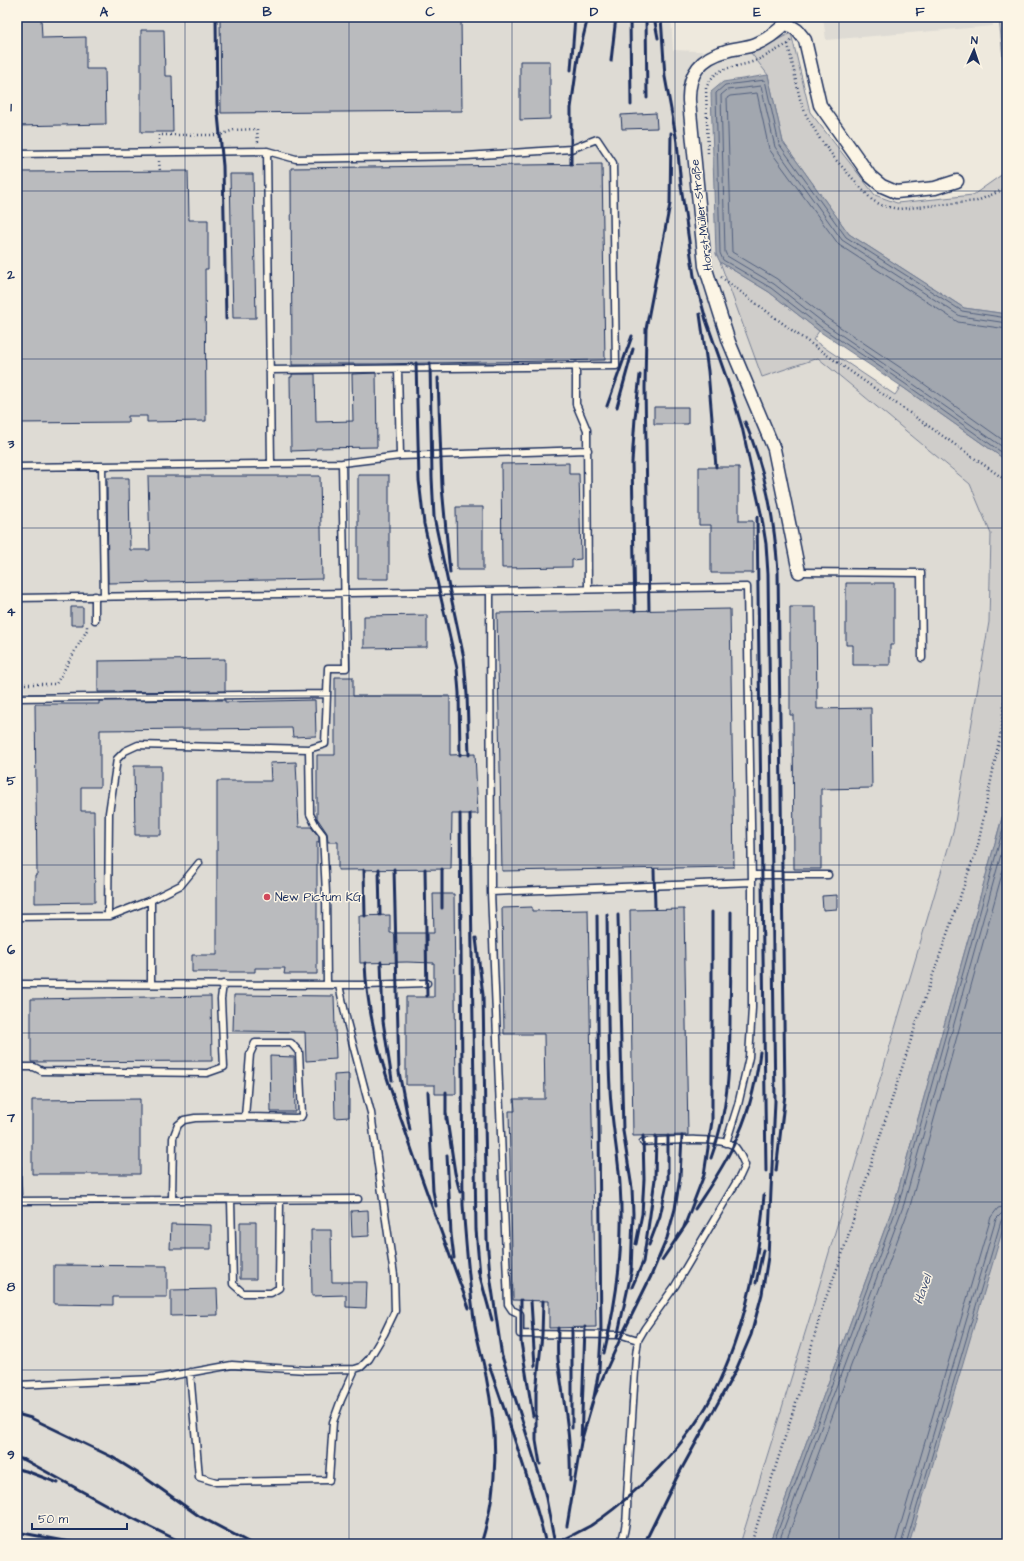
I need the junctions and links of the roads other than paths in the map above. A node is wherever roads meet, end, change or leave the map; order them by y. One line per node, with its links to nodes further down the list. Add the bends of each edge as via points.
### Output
1 (788, 20): 4 (street, Horst-Müller-Straße, via 805,40 820,105 870,176 882,186 896,192 935,188); 14 (street, Horst-Müller-Straße, via 772,36 754,45 726,50 708,57 692,76 689,100 706,266 729,342 774,449)
2 (267, 151): 3 (lane); 5 (lane, via 296,159 466,156 571,149 597,140 614,163 616,366); 7 (lane)
3 (17, 154)
4 (957, 181)
5 (576, 366): 6 (lane); 8 (lane, via 576,404 588,430)
6 (398, 369): 7 (lane); 9 (lane)
7 (269, 370): 11 (lane)
8 (588, 450): 9 (lane); 15 (lane)
9 (400, 456): 10 (lane)
10 (342, 463): 11 (lane); 17 (lane)
11 (271, 464): 12 (lane)
12 (102, 466): 13 (lane); 19 (lane)
13 (17, 467)
14 (799, 572): 22 (lane, via 921,573)
15 (588, 590): 16 (lane); 27 (lane, via 747,586)
16 (490, 591): 17 (lane); 30 (lane)
17 (344, 593): 19 (lane); 23 (lane, via 346,668 328,668)
18 (95, 596): 19 (lane); 20 (lane); 21 (lane)
19 (104, 596)
20 (17, 598)
21 (95, 620)
22 (922, 658)
23 (327, 694): 24 (lane); 25 (lane, via 325,744)
24 (17, 698)
25 (309, 749): 32 (lane, via 138,745 125,751 117,759 109,812); 38 (lane, via 310,814 323,834)
26 (198, 864): 31 (lane, via 181,886)
27 (752, 875): 28 (lane); 29 (lane)
28 (828, 875)
29 (752, 882): 30 (lane); 43 (lane, via 752,1008 749,1057)
30 (491, 892): 50 (lane, via 508,1304 512,1310 520,1314 520,1334 622,1335)
31 (151, 900): 32 (lane); 36 (lane)
32 (108, 916): 33 (lane)
33 (17, 917)
34 (427, 983): 39 (lane)
35 (17, 984): 36 (lane)
36 (151, 984): 37 (lane)
37 (223, 984): 38 (lane); 40 (lane, via 221,999 224,1067 208,1073 42,1070 34,1067)
38 (327, 985): 39 (lane)
39 (339, 985): 51 (lane, via 372,1113 394,1275 395,1311 369,1359)
40 (17, 1067)
41 (245, 1117): 41 (lane, via 301,1117 299,1052 291,1043 255,1043 250,1054); 46 (lane, via 195,1118 178,1124 172,1138)
42 (643, 1142): 43 (lane)
43 (726, 1143): 50 (lane, via 734,1146 745,1165 675,1286)
44 (17, 1167): 49 (lane)
45 (358, 1199): 48 (lane)
46 (172, 1200): 47 (lane); 49 (lane)
47 (231, 1200): 48 (lane); 48 (lane, via 233,1284 244,1293 271,1293 279,1288)
48 (280, 1200)
49 (18, 1201)
50 (638, 1340): 54 (lane, via 628,1512)
51 (355, 1369): 52 (lane, via 306,1370 232,1365); 52 (lane, via 333,1422 329,1480 216,1482 199,1477)
52 (190, 1372): 53 (lane, via 154,1379)
53 (17, 1385)
54 (621, 1544)

